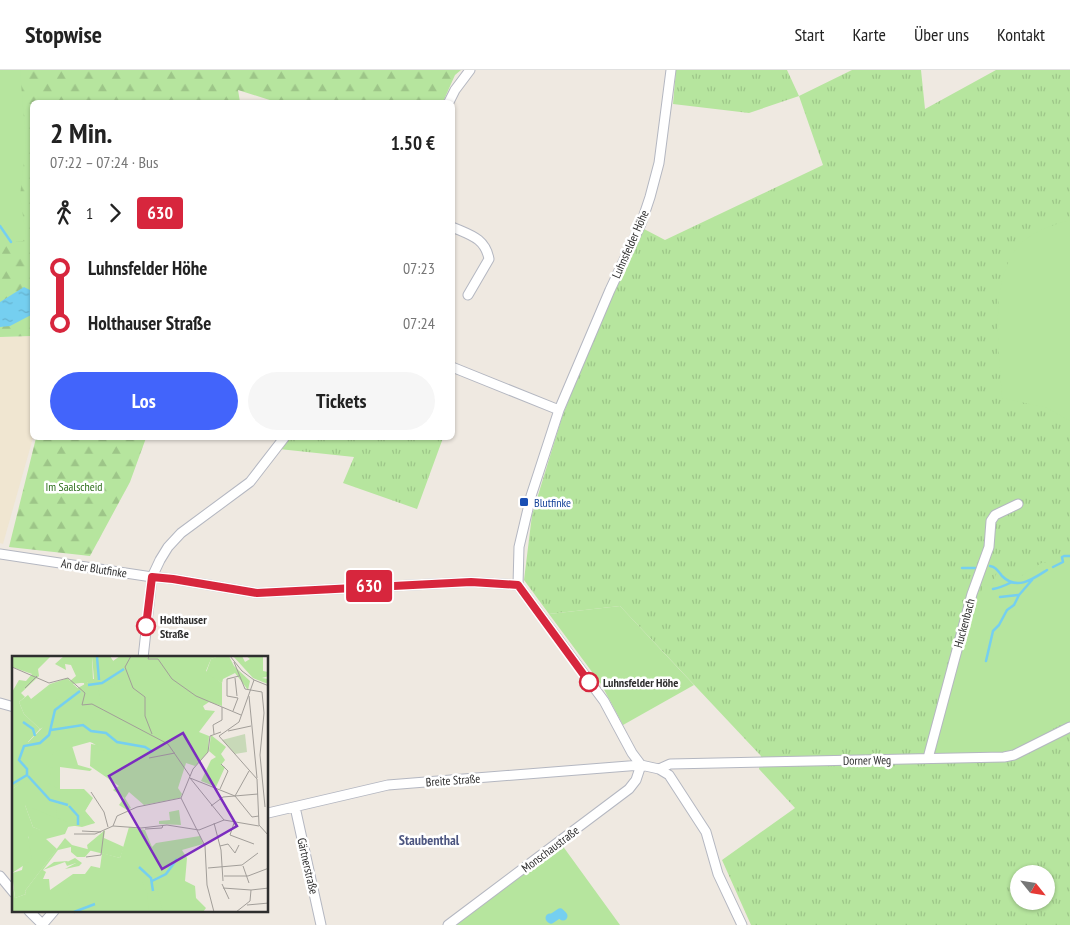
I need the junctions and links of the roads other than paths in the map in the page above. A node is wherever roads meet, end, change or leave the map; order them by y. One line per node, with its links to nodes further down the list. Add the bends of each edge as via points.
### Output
1 (470, 70): 3 (street)
2 (672, 70): 7 (street, Luhnsfelder Höhe, via 660,163 641,224)
3 (450, 100)
4 (455, 228): 5 (street, via 484,244 488,252 489,259)
5 (468, 295)
6 (455, 368): 7 (street)
7 (559, 410): 12 (street, Luhnsfelder Höhe, via 523,526)
8 (282, 440): 11 (street, via 250,482 168,547)
9 (1018, 504): 15 (street, Huckenbach, via 995,515 991,521 989,548 972,594)
10 (0, 554): 11 (street, An der Blutfinke)
11 (152, 577): 12 (street, An der Blutfinke, via 257,593 471,582); 13 (street)
12 (518, 585): 16 (street, via 604,701)
13 (143, 656)
14 (1070, 727): 15 (street, Dorner Weg, via 1009,756)
15 (928, 758): 17 (street, Dorner Weg, via 670,764)
16 (641, 765): 17 (street, Breite Straße); 18 (street, Breite Straße, via 388,785); 26 (street, Monschaustraße, via 629,789)
17 (659, 769): 27 (street, via 669,776 706,832 718,874)
18 (295, 807): 19 (street, Breite Straße); 25 (street, Gärtnerstraße)
19 (269, 813)
20 (0, 876): 21 (street)
21 (12, 891)
22 (30, 912): 24 (street)
23 (53, 912): 24 (street)
24 (42, 924)
25 (321, 925)
26 (448, 925)
27 (742, 925)

